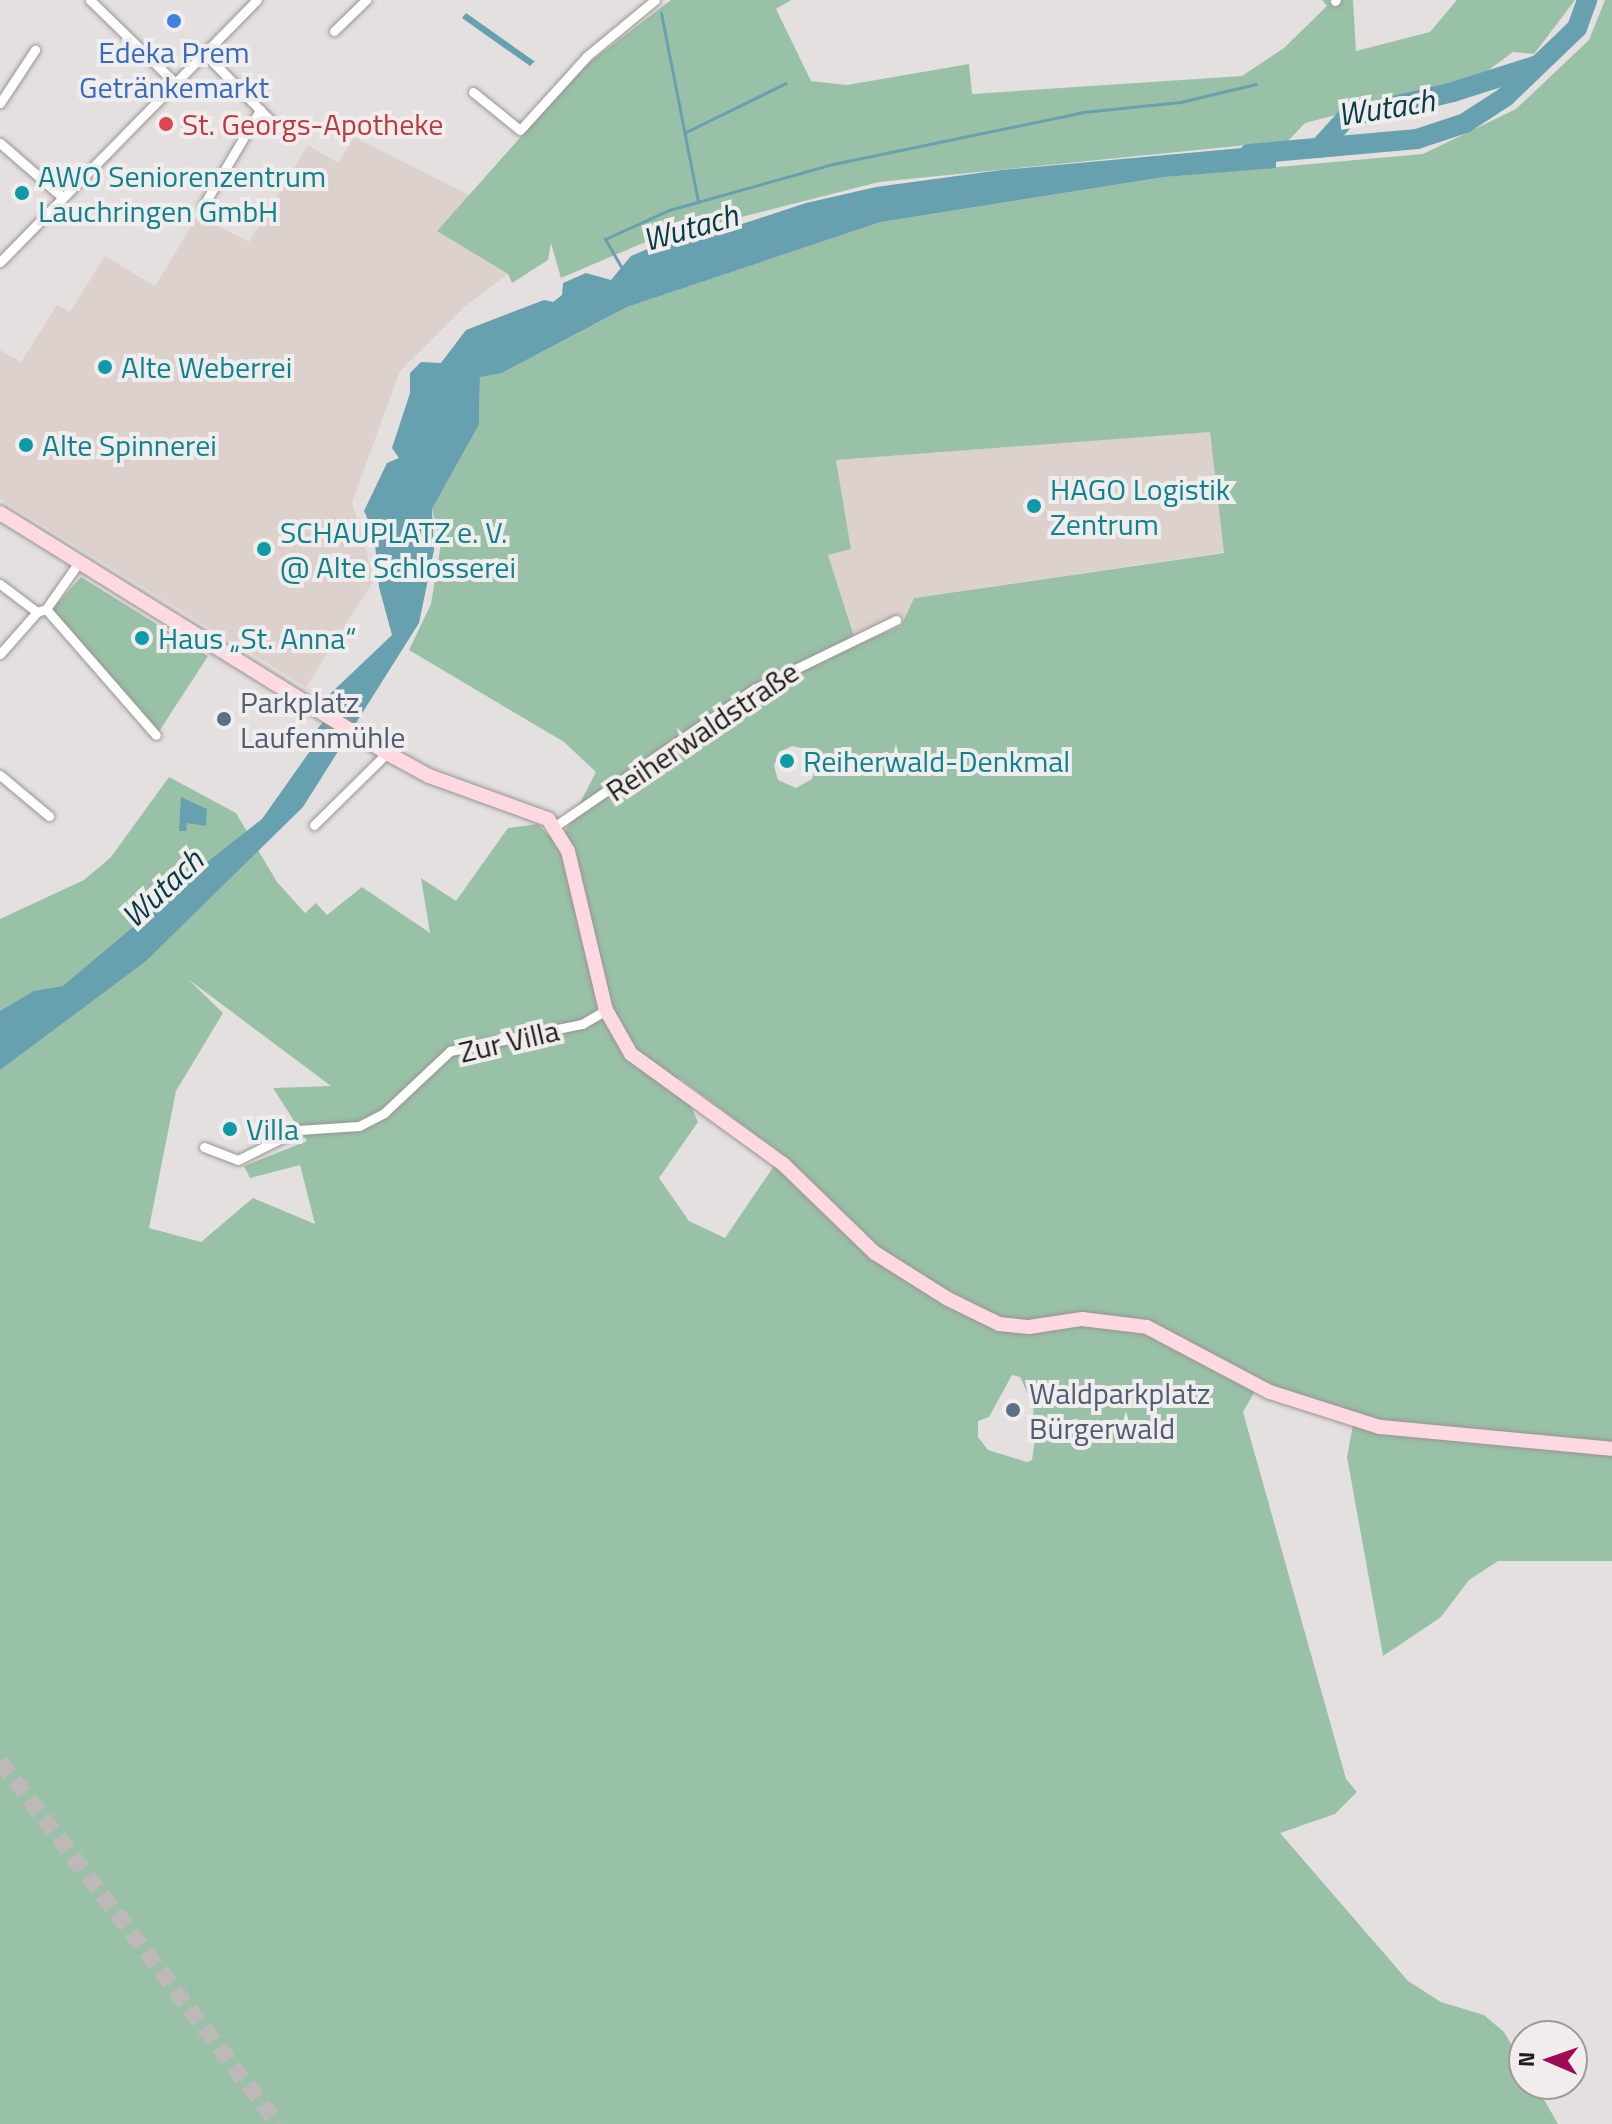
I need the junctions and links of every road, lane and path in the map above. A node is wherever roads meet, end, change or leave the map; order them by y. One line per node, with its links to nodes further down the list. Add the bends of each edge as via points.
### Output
1 (90, 0): 10 (street)
2 (257, 0): 9 (street)
3 (347, 0): 6 (street)
4 (366, 0): 6 (street)
5 (655, 0): 11 (street, via 587,56 520,130)
6 (356, 9): 7 (street)
7 (334, 31)
8 (35, 50): 12 (street)
9 (205, 54): 10 (street); 13 (street)
10 (176, 84): 16 (street)
11 (473, 92)
12 (0, 103)
13 (260, 110): 14 (street); 17 (street)
14 (278, 128)
15 (0, 143): 16 (street)
16 (60, 195): 18 (street)
17 (203, 206)
18 (0, 262)
19 (0, 513): 20 (main road)
20 (79, 562): 22 (street); 26 (main road)
21 (0, 584): 22 (street)
22 (41, 610): 24 (street); 25 (street)
23 (896, 620): 30 (street, Reiherwaldstraße, via 754,689)
24 (0, 654)
25 (156, 735)
26 (387, 753): 29 (street); 30 (main road, via 429,776 548,819)
27 (0, 775): 28 (street)
28 (49, 816)
29 (314, 825)
30 (554, 827): 31 (main road, via 568,851)
31 (606, 1010): 32 (street, Zur Villa, via 582,1024 450,1051 384,1113 359,1126 298,1130 238,1160); 33 (main road, via 631,1054 652,1074 783,1164 875,1253 980,1317 1029,1327 1082,1319 1147,1327 1270,1392 1380,1427)
32 (204, 1147)
33 (1612, 1449)

